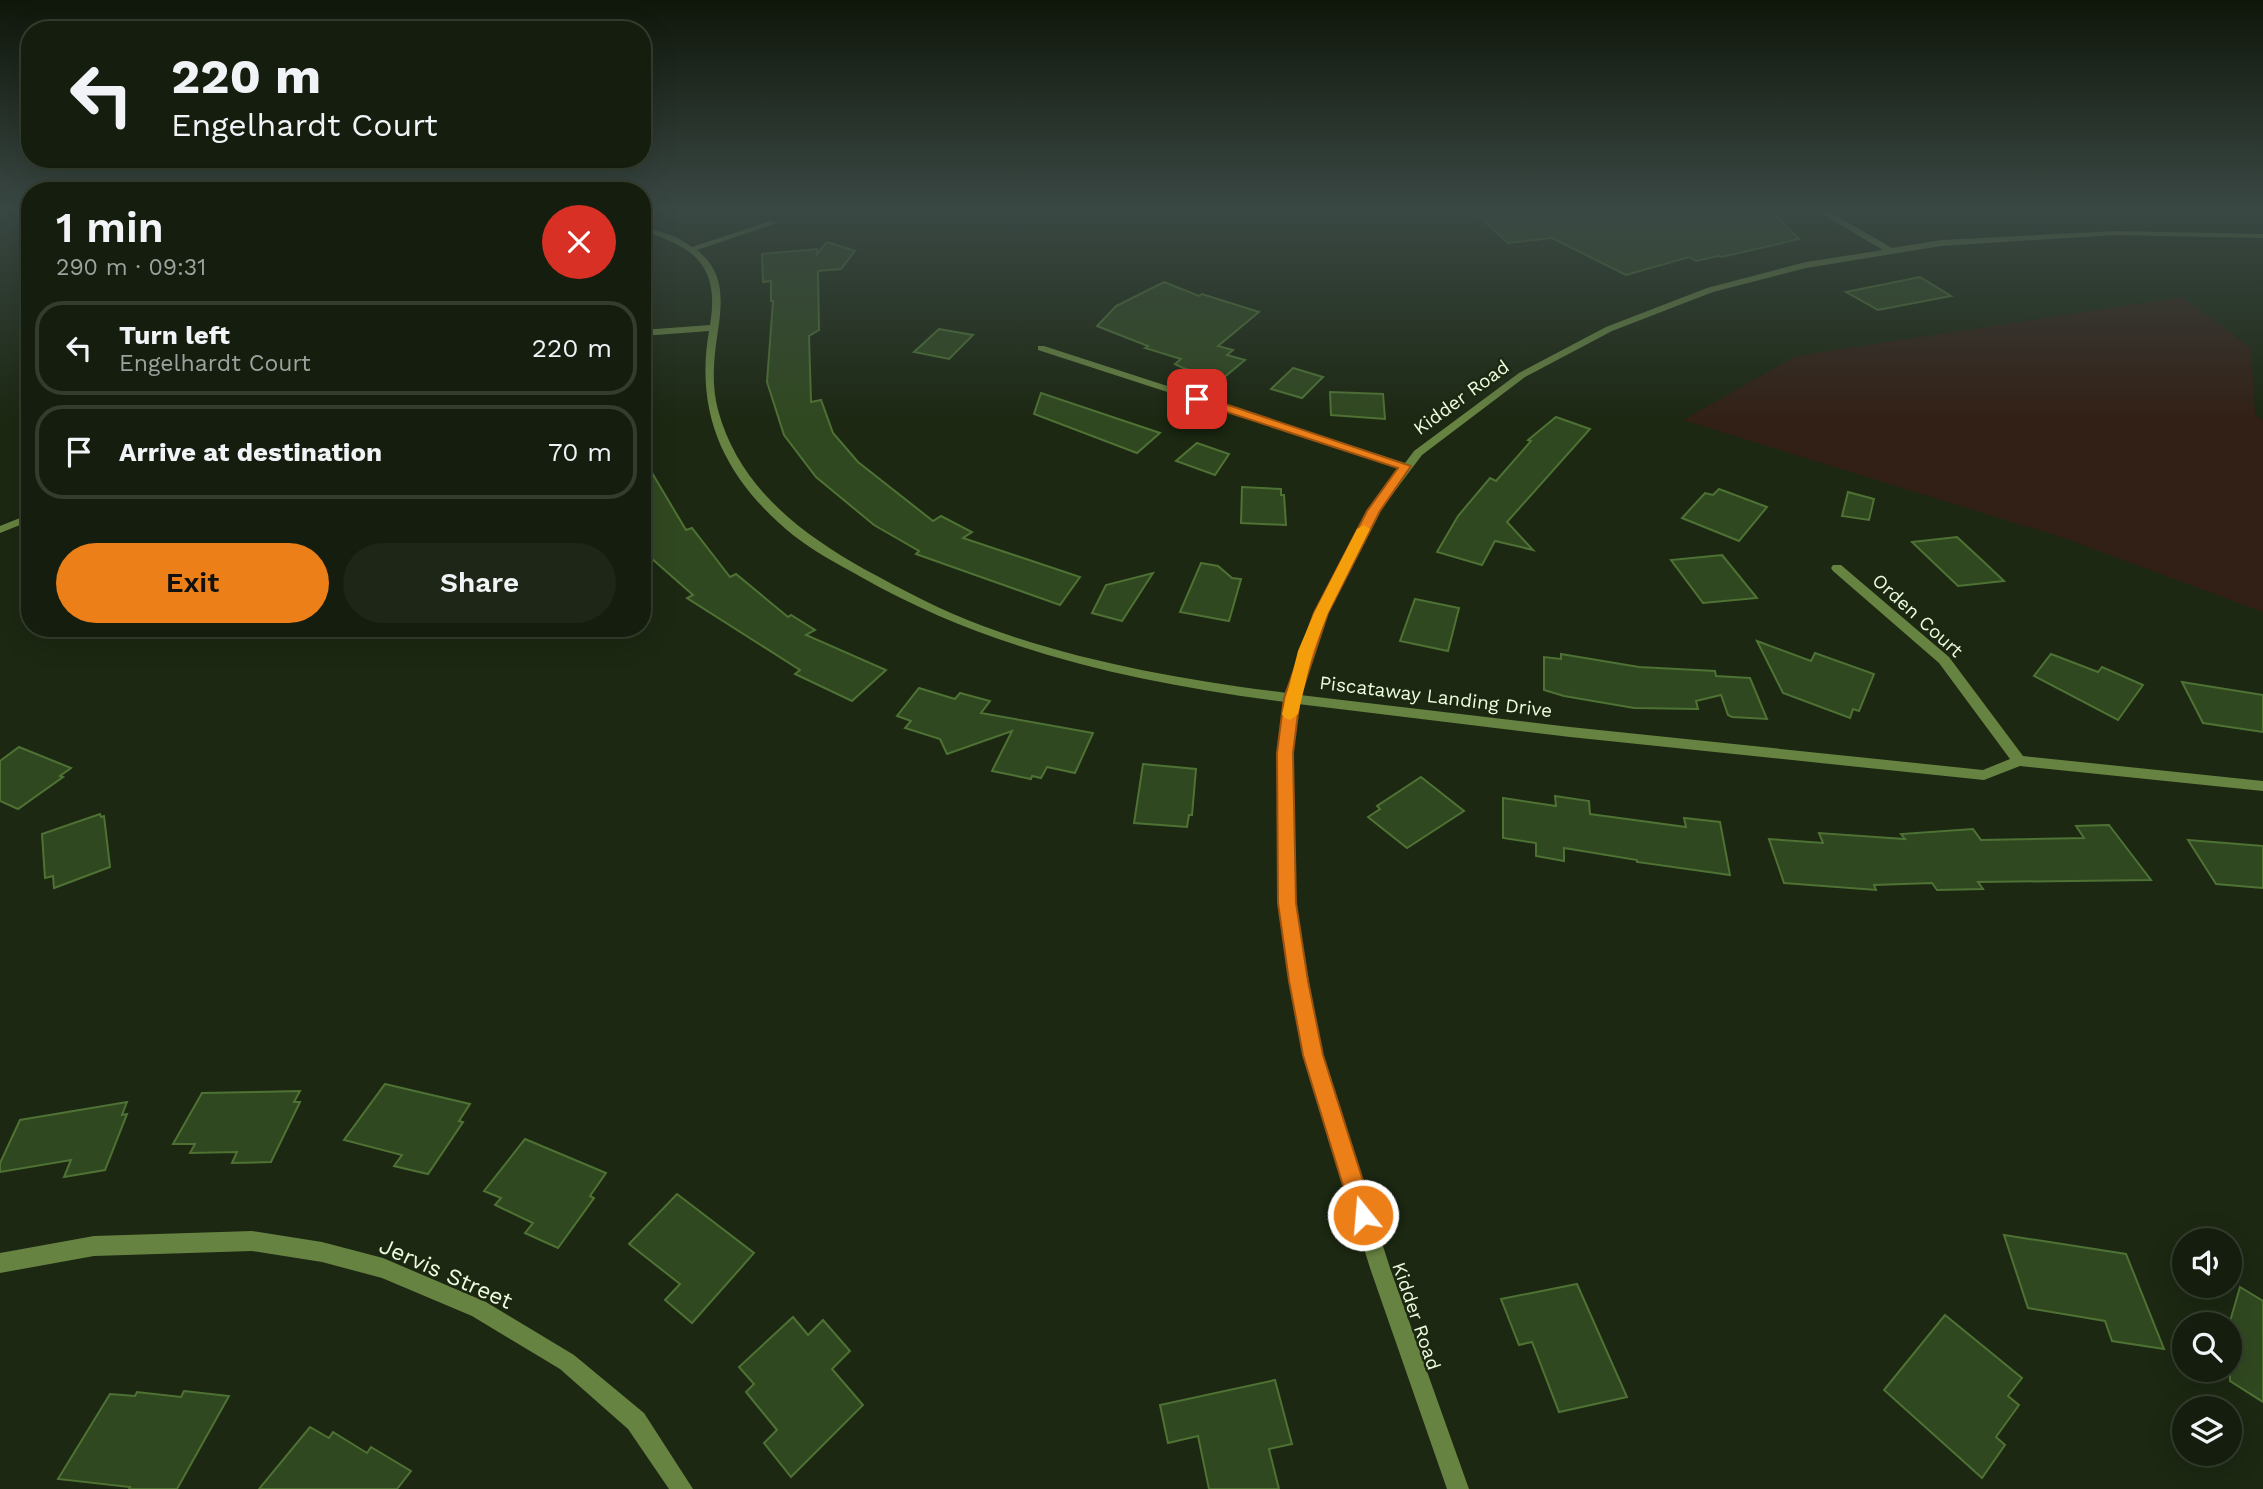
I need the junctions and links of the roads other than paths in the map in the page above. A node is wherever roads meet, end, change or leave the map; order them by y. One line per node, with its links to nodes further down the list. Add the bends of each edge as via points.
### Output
1 (713, 280): 3 (street, Piscataway Landing Drive, via 717,314)
2 (1741, 280): 6 (street, Kidder Road, via 1609,328 1522,375 1448,428)
3 (712, 328): 4 (street); 10 (street, Piscataway Landing Drive, via 709,387 728,450 741,474 799,533 849,566 891,592 1008,642 1127,673)
4 (651, 332)
5 (1041, 348): 6 (street)
6 (1405, 466): 10 (street, Kidder Road, via 1374,511 1321,613)
7 (21, 521): 8 (street)
8 (0, 530)
9 (1837, 568): 11 (street, Orden Court, via 1944,660)
10 (1292, 698): 11 (street, Piscataway Landing Drive, via 1984,775); 15 (street, Kidder Road, via 1285,753 1287,903 1311,1043 1380,1268)
11 (2019, 761): 12 (street, Piscataway Landing Drive)
12 (2263, 786)
13 (0, 1263): 14 (street, Jervis Street, via 94,1245 252,1241 383,1268 478,1309 567,1362 636,1421)
14 (682, 1489)
15 (1458, 1489)

